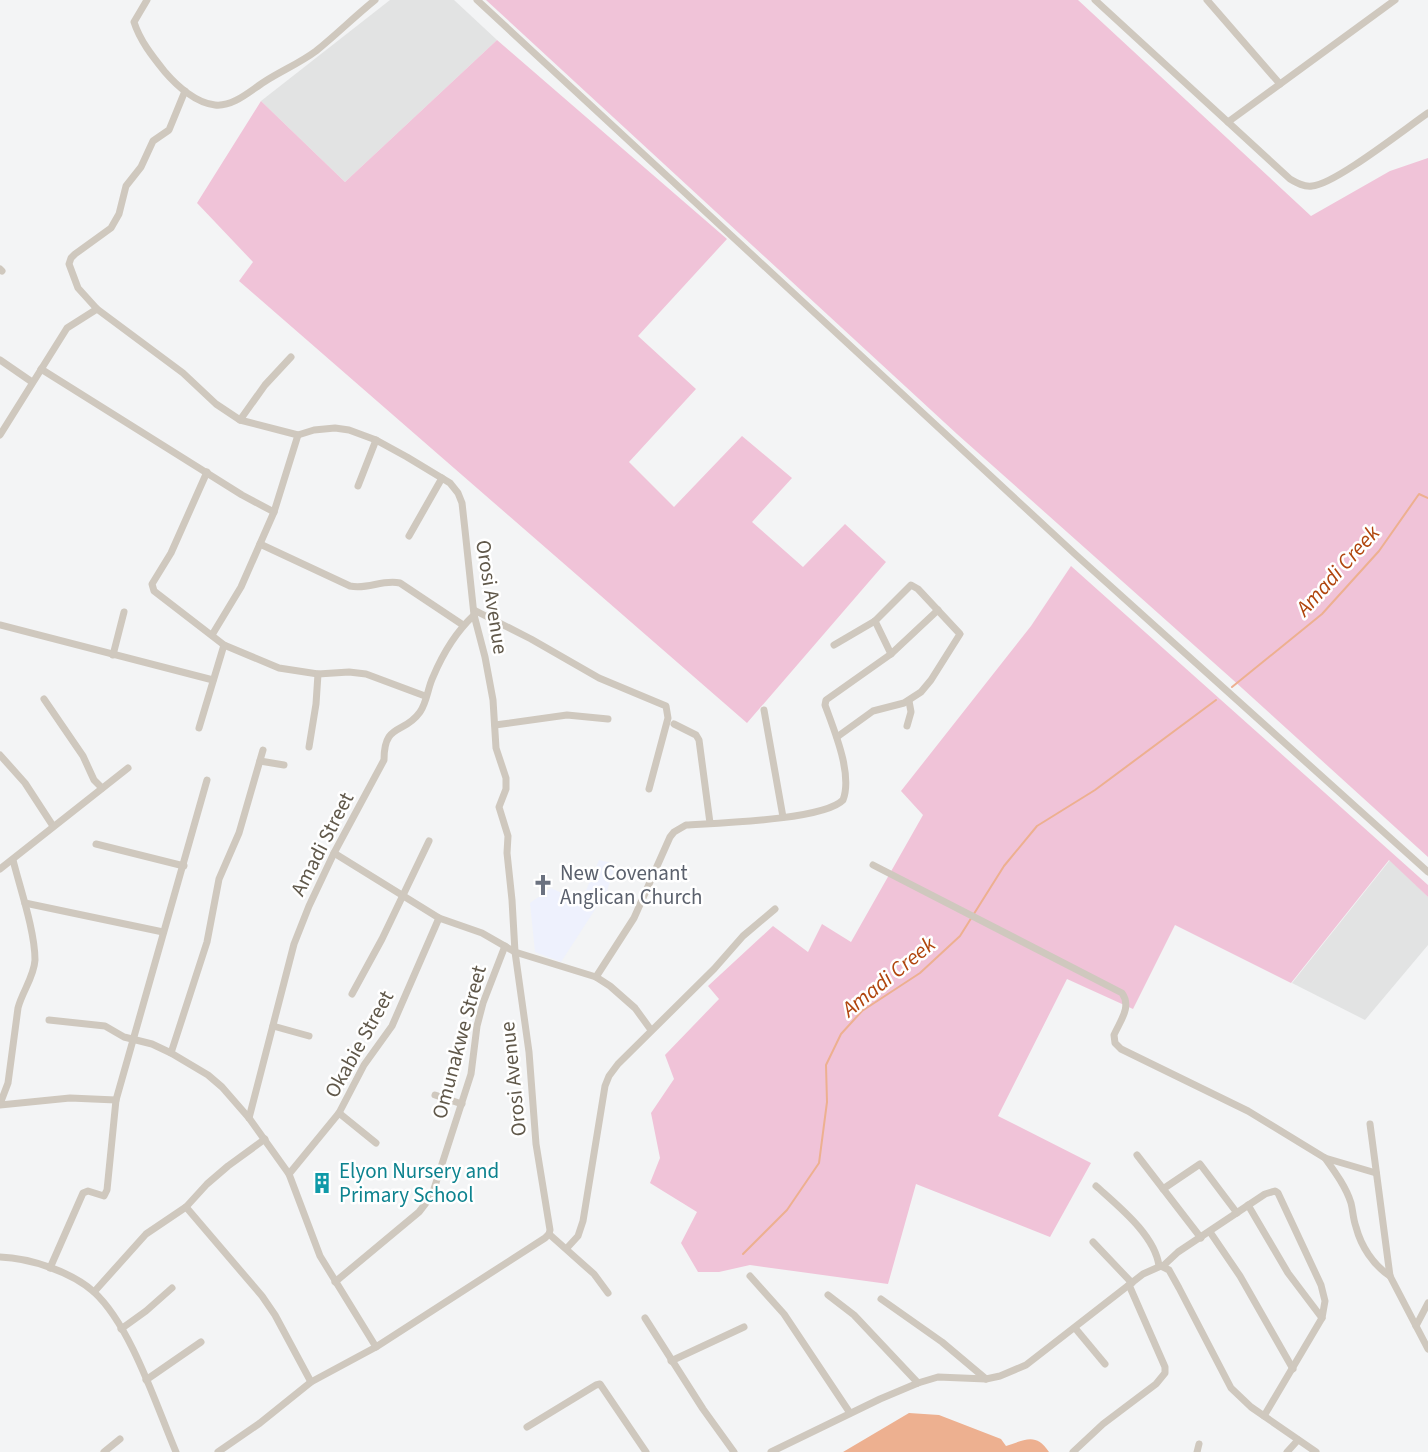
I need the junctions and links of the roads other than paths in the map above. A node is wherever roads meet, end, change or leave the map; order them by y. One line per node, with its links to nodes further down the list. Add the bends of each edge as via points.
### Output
1 (147, 0): 8 (street, via 135,18 135,26 154,59)
2 (375, 0): 8 (street, via 314,52 242,97 215,105)
3 (477, 0): 68 (street, via 1074,554)
4 (1207, 0): 7 (street)
5 (1395, 0): 7 (street)
6 (1100, 2): 10 (street)
7 (1280, 84): 10 (street)
8 (185, 91): 11 (street, via 169,130 153,141 141,167 126,186 120,214 111,228 71,258 69,264 78,288)
9 (1428, 113): 10 (street, via 1333,178 1311,186 1290,179)
10 (1228, 122)
11 (97, 309): 14 (street, via 67,328); 16 (street)
12 (291, 357): 16 (street)
13 (0, 360): 15 (street)
14 (41, 369): 15 (street); 20 (street)
15 (32, 382): 17 (street)
16 (240, 420): 18 (street)
17 (0, 435)
18 (298, 435): 19 (street, Orosi Avenue, via 335,428); 23 (street)
19 (376, 440): 21 (street, Orosi Avenue); 22 (street)
20 (207, 472): 23 (street); 32 (street, via 152,587)
21 (442, 478): 24 (street); 28 (street, Orosi Avenue, via 450,483 462,503)
22 (358, 486)
23 (274, 512): 25 (street)
24 (409, 537)
25 (260, 544): 31 (street, via 350,586 361,588 388,580 400,583); 32 (street, via 242,586)
26 (938, 610): 29 (street, via 911,585); 35 (street); 41 (street, via 960,636 931,680)
27 (124, 612): 36 (street)
28 (474, 612): 31 (street, Amadi Street); 45 (street, Orosi Avenue, via 486,657); 57 (street, via 598,678 666,706 668,718)
29 (875, 621): 34 (street); 35 (street)
30 (0, 625): 36 (street)
31 (464, 625): 39 (street, Amadi Street, via 450,644)
32 (212, 635): 33 (street)
33 (224, 645): 37 (street, via 279,668); 38 (street)
34 (834, 645)
35 (891, 654): 48 (street, via 826,700)
36 (113, 655): 38 (street)
37 (318, 674): 39 (street, via 366,674); 49 (street)
38 (213, 680): 47 (street)
39 (425, 696): 63 (street, Amadi Street, via 414,719 387,738 384,760)
40 (44, 699): 56 (street)
41 (909, 701): 46 (street); 48 (street, via 873,711)
42 (764, 710): 58 (street)
43 (608, 719): 45 (street, via 567,715)
44 (674, 724): 59 (street, via 699,740)
45 (495, 725): 75 (street, Orosi Avenue, via 496,748 507,784 499,807 508,836)
46 (907, 726)
47 (199, 728)
48 (837, 736): 58 (street, via 846,780 843,800 828,809)
49 (309, 747)
50 (263, 750): 52 (street)
51 (0, 754): 60 (street)
52 (260, 761): 53 (street); 83 (street, via 239,833 219,879 207,942)
53 (284, 765)
54 (128, 768): 56 (street)
55 (207, 780): 66 (street)
56 (102, 788): 60 (street)
57 (649, 789)
58 (783, 817): 59 (street)
59 (710, 823): 76 (street, via 686,825 670,837 634,918)
60 (53, 826): 64 (street)
61 (429, 841): 69 (street)
62 (96, 844): 66 (street)
63 (334, 853): 69 (street); 79 (street, Amadi Street, via 294,944)
64 (13, 860): 67 (street); 70 (street)
65 (873, 865): 94 (street, via 1122,993 1126,1009 1114,1035 1121,1049 1248,1111)
66 (184, 866): 73 (street)
67 (0, 869)
68 (1428, 872)
69 (403, 896): 72 (street); 77 (street)
70 (25, 903): 73 (street); 87 (street, via 35,960 18,1008 8,1083)
71 (775, 909): 80 (street, via 743,936)
72 (439, 918): 74 (street); 88 (street, Okabie Street, via 398,1014 361,1070)
73 (163, 932): 82 (street)
74 (505, 946): 75 (street); 86 (street, Omunakwe Street, via 483,1003)
75 (515, 952): 76 (street); 103 (street, Orosi Avenue)
76 (596, 977): 80 (street, via 635,1008)
77 (352, 994)
78 (49, 1020): 82 (street, via 97,1024)
79 (273, 1026): 81 (street); 89 (street, Amadi Street)
80 (651, 1030): 106 (street, via 618,1064 605,1086 583,1221 578,1236)
81 (309, 1036)
82 (134, 1041): 83 (street); 85 (street)
83 (171, 1053): 89 (street, via 208,1075)
84 (435, 1095): 86 (street)
85 (116, 1100): 87 (street, via 70,1098); 109 (street, via 107,1190 104,1196 83,1193)
86 (462, 1104): 112 (street, Omunakwe Street, via 426,1204)
87 (0, 1105)
88 (339, 1113): 92 (street); 96 (street, Okabie Street)
89 (249, 1118): 91 (street)
90 (1370, 1125): 95 (street)
91 (265, 1139): 96 (street); 100 (street, via 207,1184)
92 (376, 1143)
93 (1137, 1155): 98 (street)
94 (1325, 1158): 95 (street); 111 (street, via 1347,1195 1367,1252)
95 (1376, 1173): 111 (street)
96 (289, 1174): 112 (street, via 320,1256)
97 (1096, 1186): 108 (street, via 1133,1221 1154,1248)
98 (1163, 1189): 101 (street, via 1200,1164); 104 (street)
99 (1248, 1205): 101 (street); 121 (street, via 1288,1273); 121 (street, via 1269,1192 1278,1193 1324,1293)
100 (186, 1207): 115 (street, via 146,1234); 135 (street, via 262,1296)
101 (1237, 1213): 102 (street)
102 (1210, 1232): 104 (street); 132 (street)
103 (549, 1234): 106 (street); 128 (street)
104 (1201, 1238): 108 (street)
105 (1093, 1242): 113 (street)
106 (567, 1248): 116 (street)
107 (0, 1257): 109 (street)
108 (1161, 1266): 113 (street); 138 (street, via 1169,1270 1231,1388)
109 (50, 1268): 115 (street)
110 (750, 1276): 137 (street, via 783,1314)
111 (1390, 1276): 123 (street)
112 (335, 1282): 128 (street)
113 (1131, 1284): 125 (street); 148 (street, via 1165,1373)
114 (172, 1288): 126 (street)
115 (94, 1292): 126 (street)
116 (609, 1293)
117 (828, 1295): 136 (street, via 854,1315)
118 (881, 1299): 133 (street)
119 (1428, 1303): 122 (street)
120 (645, 1318): 130 (street)
121 (1322, 1318): 132 (street)
122 (1425, 1320): 123 (street)
123 (1416, 1326): 129 (street)
124 (744, 1327): 130 (street)
125 (1075, 1328): 131 (street); 133 (street, via 1026,1365)
126 (121, 1329): 134 (street)
127 (201, 1342): 134 (street)
128 (376, 1347): 135 (street)
129 (1428, 1349)
130 (671, 1361): 146 (street)
131 (1105, 1364)
132 (1293, 1369): 138 (street)
133 (986, 1379): 136 (street, via 938,1377)
134 (146, 1380): 143 (street)
135 (311, 1382): 144 (street)
136 (918, 1383): 137 (street)
137 (850, 1413): 147 (street)
138 (1264, 1416): 141 (street)
139 (527, 1427): 145 (street, via 600,1384)
140 (120, 1439): 142 (street)
141 (1298, 1440): 149 (street); 150 (street)
142 (104, 1452)
143 (176, 1452)
144 (218, 1452)
145 (646, 1452)
146 (734, 1452)
147 (771, 1452)
148 (1073, 1452)
149 (1287, 1452)
150 (1316, 1452)

